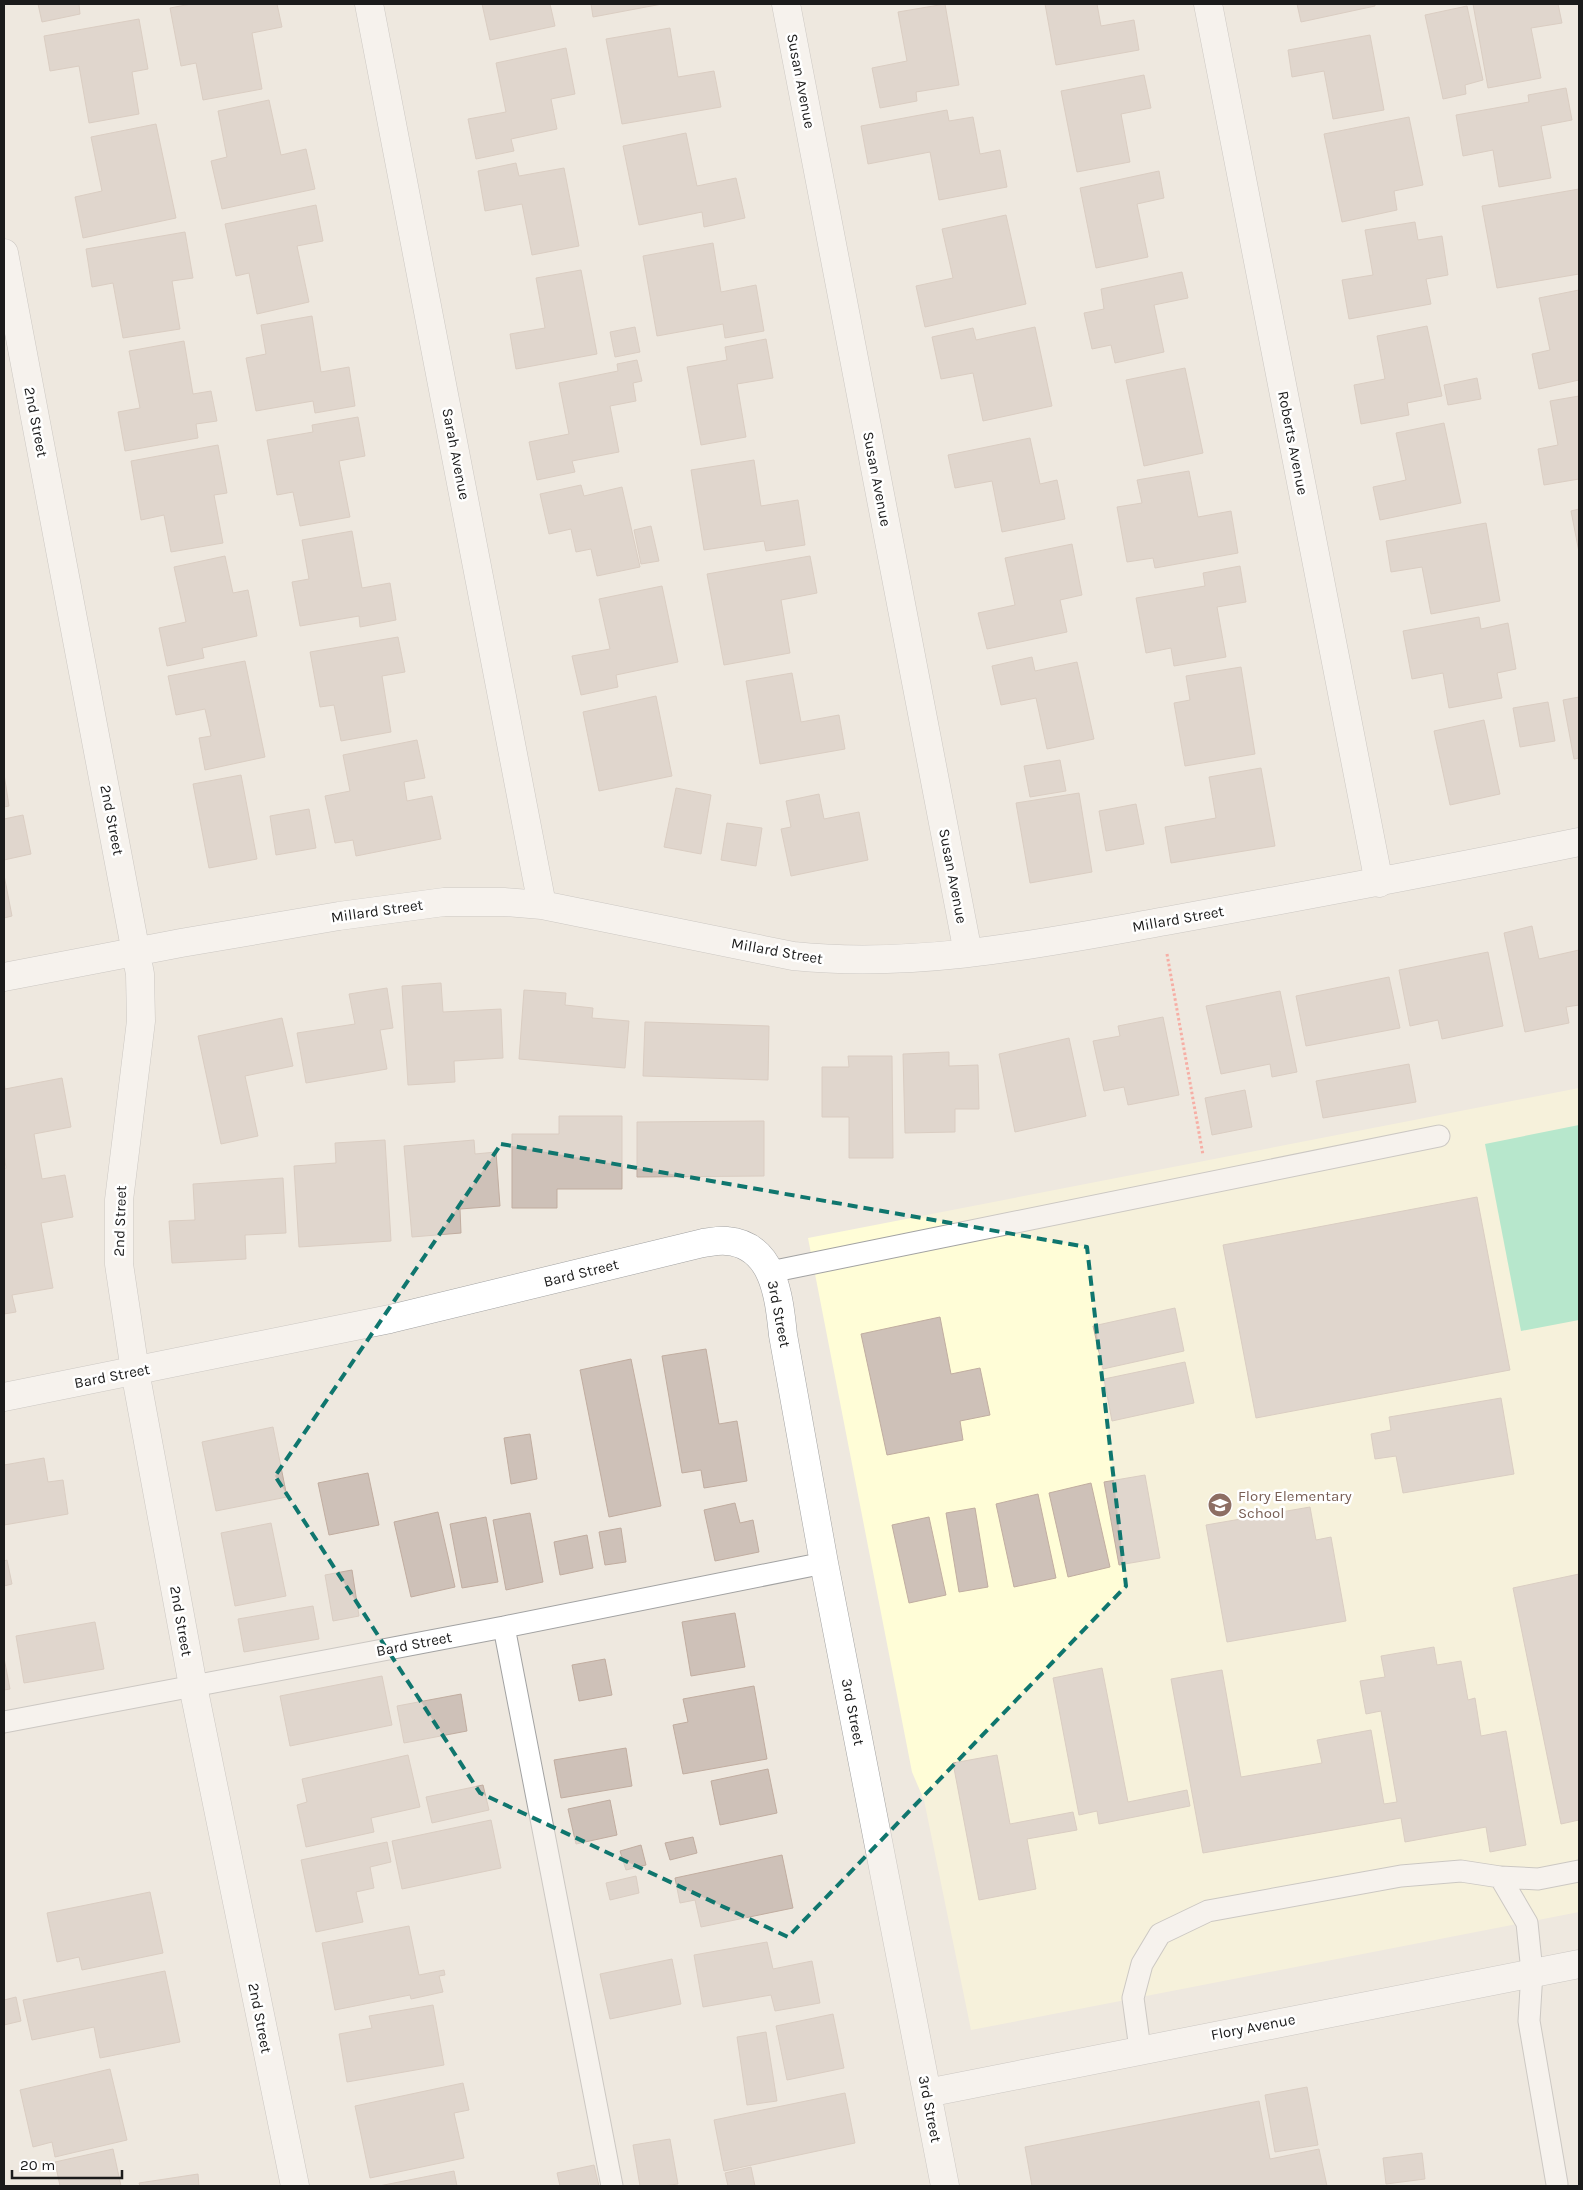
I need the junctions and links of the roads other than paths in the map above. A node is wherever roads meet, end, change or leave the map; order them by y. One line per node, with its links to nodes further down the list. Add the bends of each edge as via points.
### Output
1 (370, 4): 7 (street, Sarah Avenue)
2 (786, 4): 9 (street, Susan Avenue)
3 (1208, 4): 6 (street, Roberts Avenue)
4 (4, 253): 8 (street, 2nd Street)
5 (1579, 842): 6 (street, Millard Street)
6 (1379, 883): 9 (street, Millard Street, via 1014,948)
7 (542, 905): 8 (street, Millard Street, via 444,902 339,916); 9 (street, Millard Street, via 793,956 828,960 891,960)
8 (135, 951): 10 (street, Millard Street); 14 (street, 2nd Street, via 140,974 141,1020 118,1229 119,1264)
9 (968, 953)
10 (4, 977)
11 (1439, 1136): 13 (lane)
12 (746, 1246): 13 (street, 3rd Street, via 763,1258); 14 (street, Bard Street, via 726,1241 703,1243 390,1319)
13 (770, 1272): 16 (street, 3rd Street, via 780,1304)
14 (135, 1371): 15 (street, Bard Street); 18 (street, 2nd Street)
15 (4, 1397)
16 (824, 1563): 17 (lane, Bard Street); 25 (street, 3rd Street)
17 (504, 1627): 18 (lane, Bard Street); 28 (lane)
18 (193, 1686): 19 (lane, Bard Street); 27 (street, 2nd Street)
19 (4, 1722)
20 (1579, 1871): 21 (lane, via 1538,1879)
21 (1500, 1877): 23 (lane, via 1527,1923); 24 (lane, via 1461,1871 1402,1876 1208,1911 1160,1934 1142,1964 1133,1998)
22 (1579, 1964): 23 (street, Flory Avenue)
23 (1532, 1972): 24 (street, Flory Avenue); 26 (lane, via 1529,2021)
24 (1140, 2049): 25 (street, Flory Avenue)
25 (927, 2093): 29 (street, 3rd Street)
26 (1557, 2184)
27 (295, 2186)
28 (612, 2186)
29 (945, 2186)

